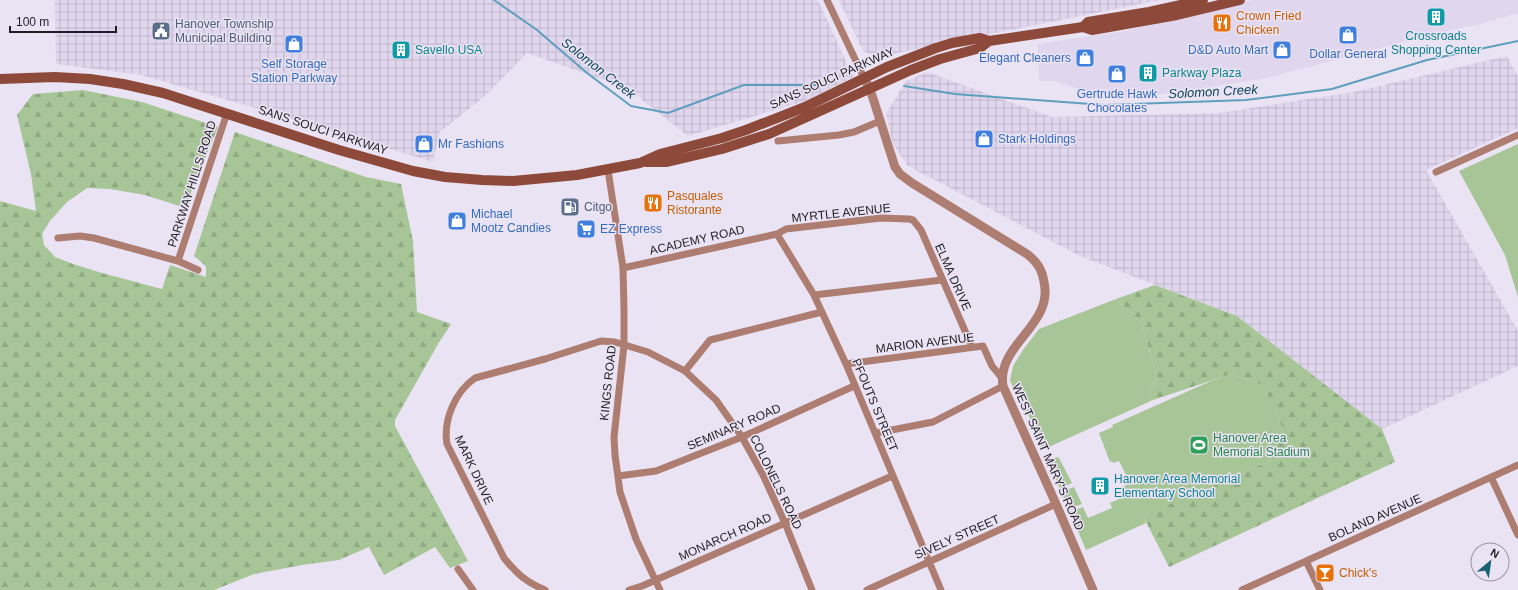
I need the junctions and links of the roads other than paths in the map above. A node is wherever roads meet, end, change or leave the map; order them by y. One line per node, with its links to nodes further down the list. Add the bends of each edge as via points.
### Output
1 (827, 0): 6 (street)
2 (1204, 0): 4 (main road, SANS SOUCI PARKWAY, via 1088,22)
3 (1240, 0): 4 (main road, SANS SOUCI PARKWAY, via 1177,15 1092,30)
4 (1083, 27): 5 (main road, SANS SOUCI PARKWAY)
5 (989, 41): 6 (main road, SANS SOUCI PARKWAY, via 980,38 952,43 910,57); 8 (main road, SANS SOUCI PARKWAY, via 980,48 925,64)
6 (864, 78): 8 (street, WEST SAINT MARY'S ROAD); 13 (main road, SANS SOUCI PARKWAY, via 805,107 761,124)
7 (0, 79): 9 (main road, SANS SOUCI PARKWAY, via 55,76 90,79 163,93)
8 (870, 89): 10 (street, WEST SAINT MARY'S ROAD); 13 (main road, SANS SOUCI PARKWAY, via 769,134 722,149 667,162)
9 (227, 113): 14 (main road, SANS SOUCI PARKWAY, via 379,162 446,177 482,180 547,179); 19 (street, PARKWAY HILLS ROAD)
10 (880, 121): 12 (street, via 854,132 839,135); 29 (street, WEST SAINT MARY'S ROAD, via 895,167 900,174 1027,254 1040,266 1045,286 1042,310 1009,358)
11 (1518, 135): 15 (street)
12 (778, 141)
13 (640, 162): 14 (main road, SANS SOUCI PARKWAY)
14 (608, 170): 20 (street, KINGS ROAD)
15 (1436, 172)
16 (909, 219): 17 (street, MYRTLE AVENUE, via 881,218 786,229); 22 (street, ELMA DRIVE, via 921,230)
17 (777, 234): 20 (street, ACADEMY ROAD); 23 (street, PFOUTS STREET)
18 (58, 238): 19 (street, via 80,236)
19 (178, 261): 21 (street)
20 (623, 268): 25 (street, KINGS ROAD)
21 (198, 270)
22 (942, 280): 23 (street); 26 (street, ELMA DRIVE)
23 (814, 295): 24 (street, PFOUTS STREET)
24 (822, 312): 27 (street, PFOUTS STREET); 28 (street, via 710,340)
25 (624, 345): 28 (street, COLONELS ROAD, via 648,352); 34 (street, KINGS ROAD, via 614,437); 45 (street, MARK DRIVE, via 601,342 475,378 460,392 447,421 446,444 504,558 516,573 530,584)
26 (972, 347): 27 (street, MARION AVENUE); 29 (street, MARION AVENUE, via 983,346)
27 (846, 364): 30 (street, PFOUTS STREET)
28 (684, 371): 32 (street, COLONELS ROAD, via 716,400)
29 (1002, 382): 31 (street, via 933,422); 37 (street, WEST SAINT MARY'S ROAD)
30 (854, 386): 31 (street, PFOUTS STREET); 32 (street, SEMINARY ROAD)
31 (876, 433): 35 (street, PFOUTS STREET)
32 (742, 437): 34 (street, SEMINARY ROAD, via 656,471); 38 (street, COLONELS ROAD)
33 (1518, 465): 36 (street, BOLAND AVENUE)
34 (618, 476): 43 (street, KINGS ROAD, via 620,492 636,539)
35 (892, 476): 38 (street, MONARCH ROAD); 40 (street, PFOUTS STREET)
36 (1491, 477): 39 (street); 41 (street, BOLAND AVENUE)
37 (1056, 504): 40 (street, SIVELY STREET); 51 (street, WEST SAINT MARY'S ROAD)
38 (785, 523): 43 (street, MONARCH ROAD); 48 (street, COLONELS ROAD)
39 (1518, 535)
40 (928, 561): 49 (street, SIVELY STREET); 50 (street, PFOUTS STREET)
41 (1306, 561): 52 (street, BOLAND AVENUE); 53 (street)
42 (458, 569): 44 (street)
43 (655, 580): 46 (street); 47 (street, KINGS ROAD)
44 (473, 590)
45 (545, 590)
46 (629, 590)
47 (660, 590)
48 (812, 590)
49 (867, 590)
50 (941, 590)
51 (1093, 590)
52 (1242, 590)
53 (1320, 590)

